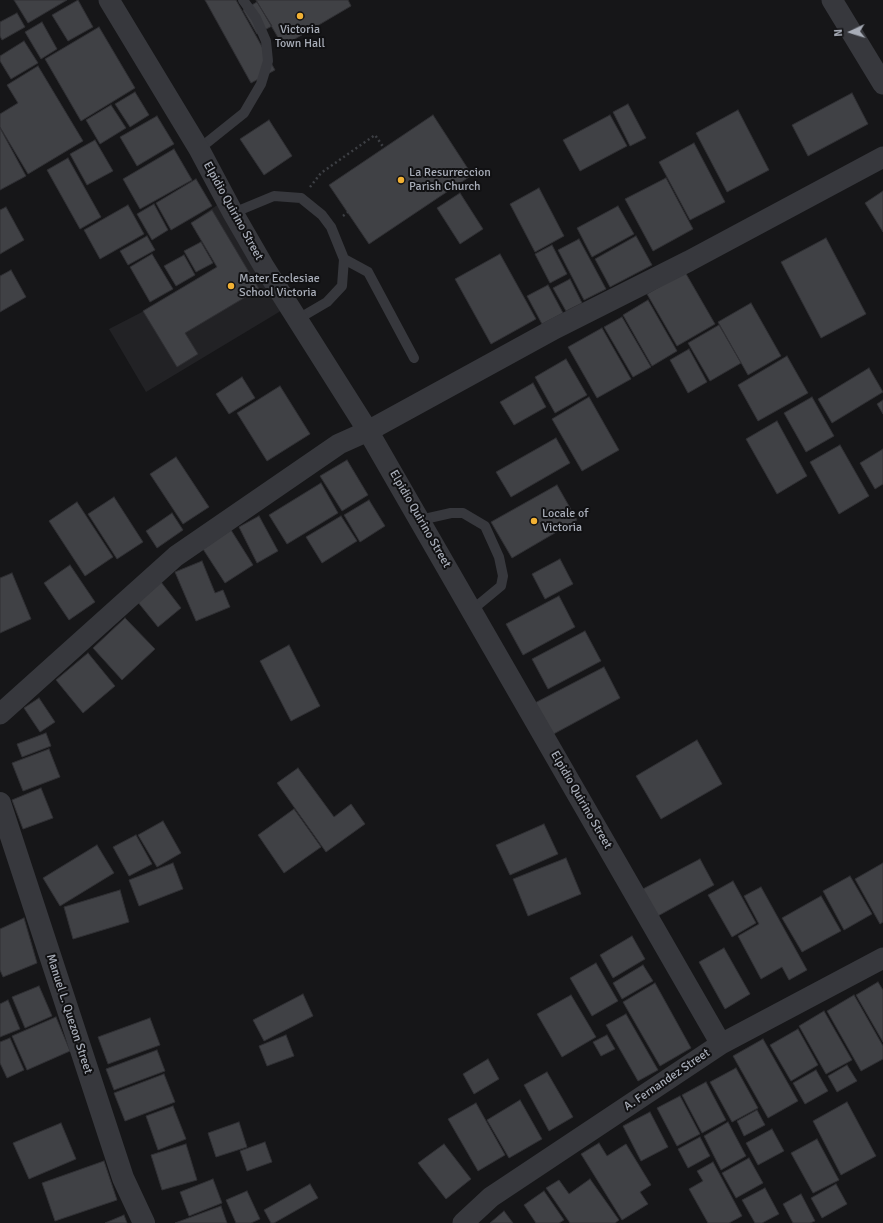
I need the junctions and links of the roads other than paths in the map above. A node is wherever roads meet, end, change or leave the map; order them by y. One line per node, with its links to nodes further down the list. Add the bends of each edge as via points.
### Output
1 (109, 0): 5 (street, Elpidio Quirino Street)
2 (243, 0): 5 (lane, via 256,18 266,41 268,61 261,84 244,113)
3 (832, 0): 4 (street)
4 (883, 84)
5 (199, 149): 7 (street, Elpidio Quirino Street)
6 (883, 158): 11 (street, via 556,328)
7 (233, 213): 8 (lane, via 274,196 300,198 322,215 331,227); 9 (street, Elpidio Quirino Street)
8 (344, 259): 9 (lane, via 342,286 327,302); 10 (lane, via 368,272)
9 (298, 319): 11 (street, Elpidio Quirino Street)
10 (414, 358)
11 (368, 431): 12 (street, Elpidio Quirino Street); 14 (street, via 339,444 176,556)
12 (420, 520): 13 (street, Elpidio Quirino Street); 13 (lane, via 463,513 485,526 499,557 504,576 501,586)
13 (472, 610): 17 (street, Elpidio Quirino Street)
14 (0, 714)
15 (0, 803): 18 (street, Manuel L. Quezon Street, via 123,1178)
16 (883, 958): 17 (street, A. Fernandez Street)
17 (721, 1044): 19 (street, A. Fernandez Street, via 491,1197)
18 (144, 1223)
19 (463, 1223)

